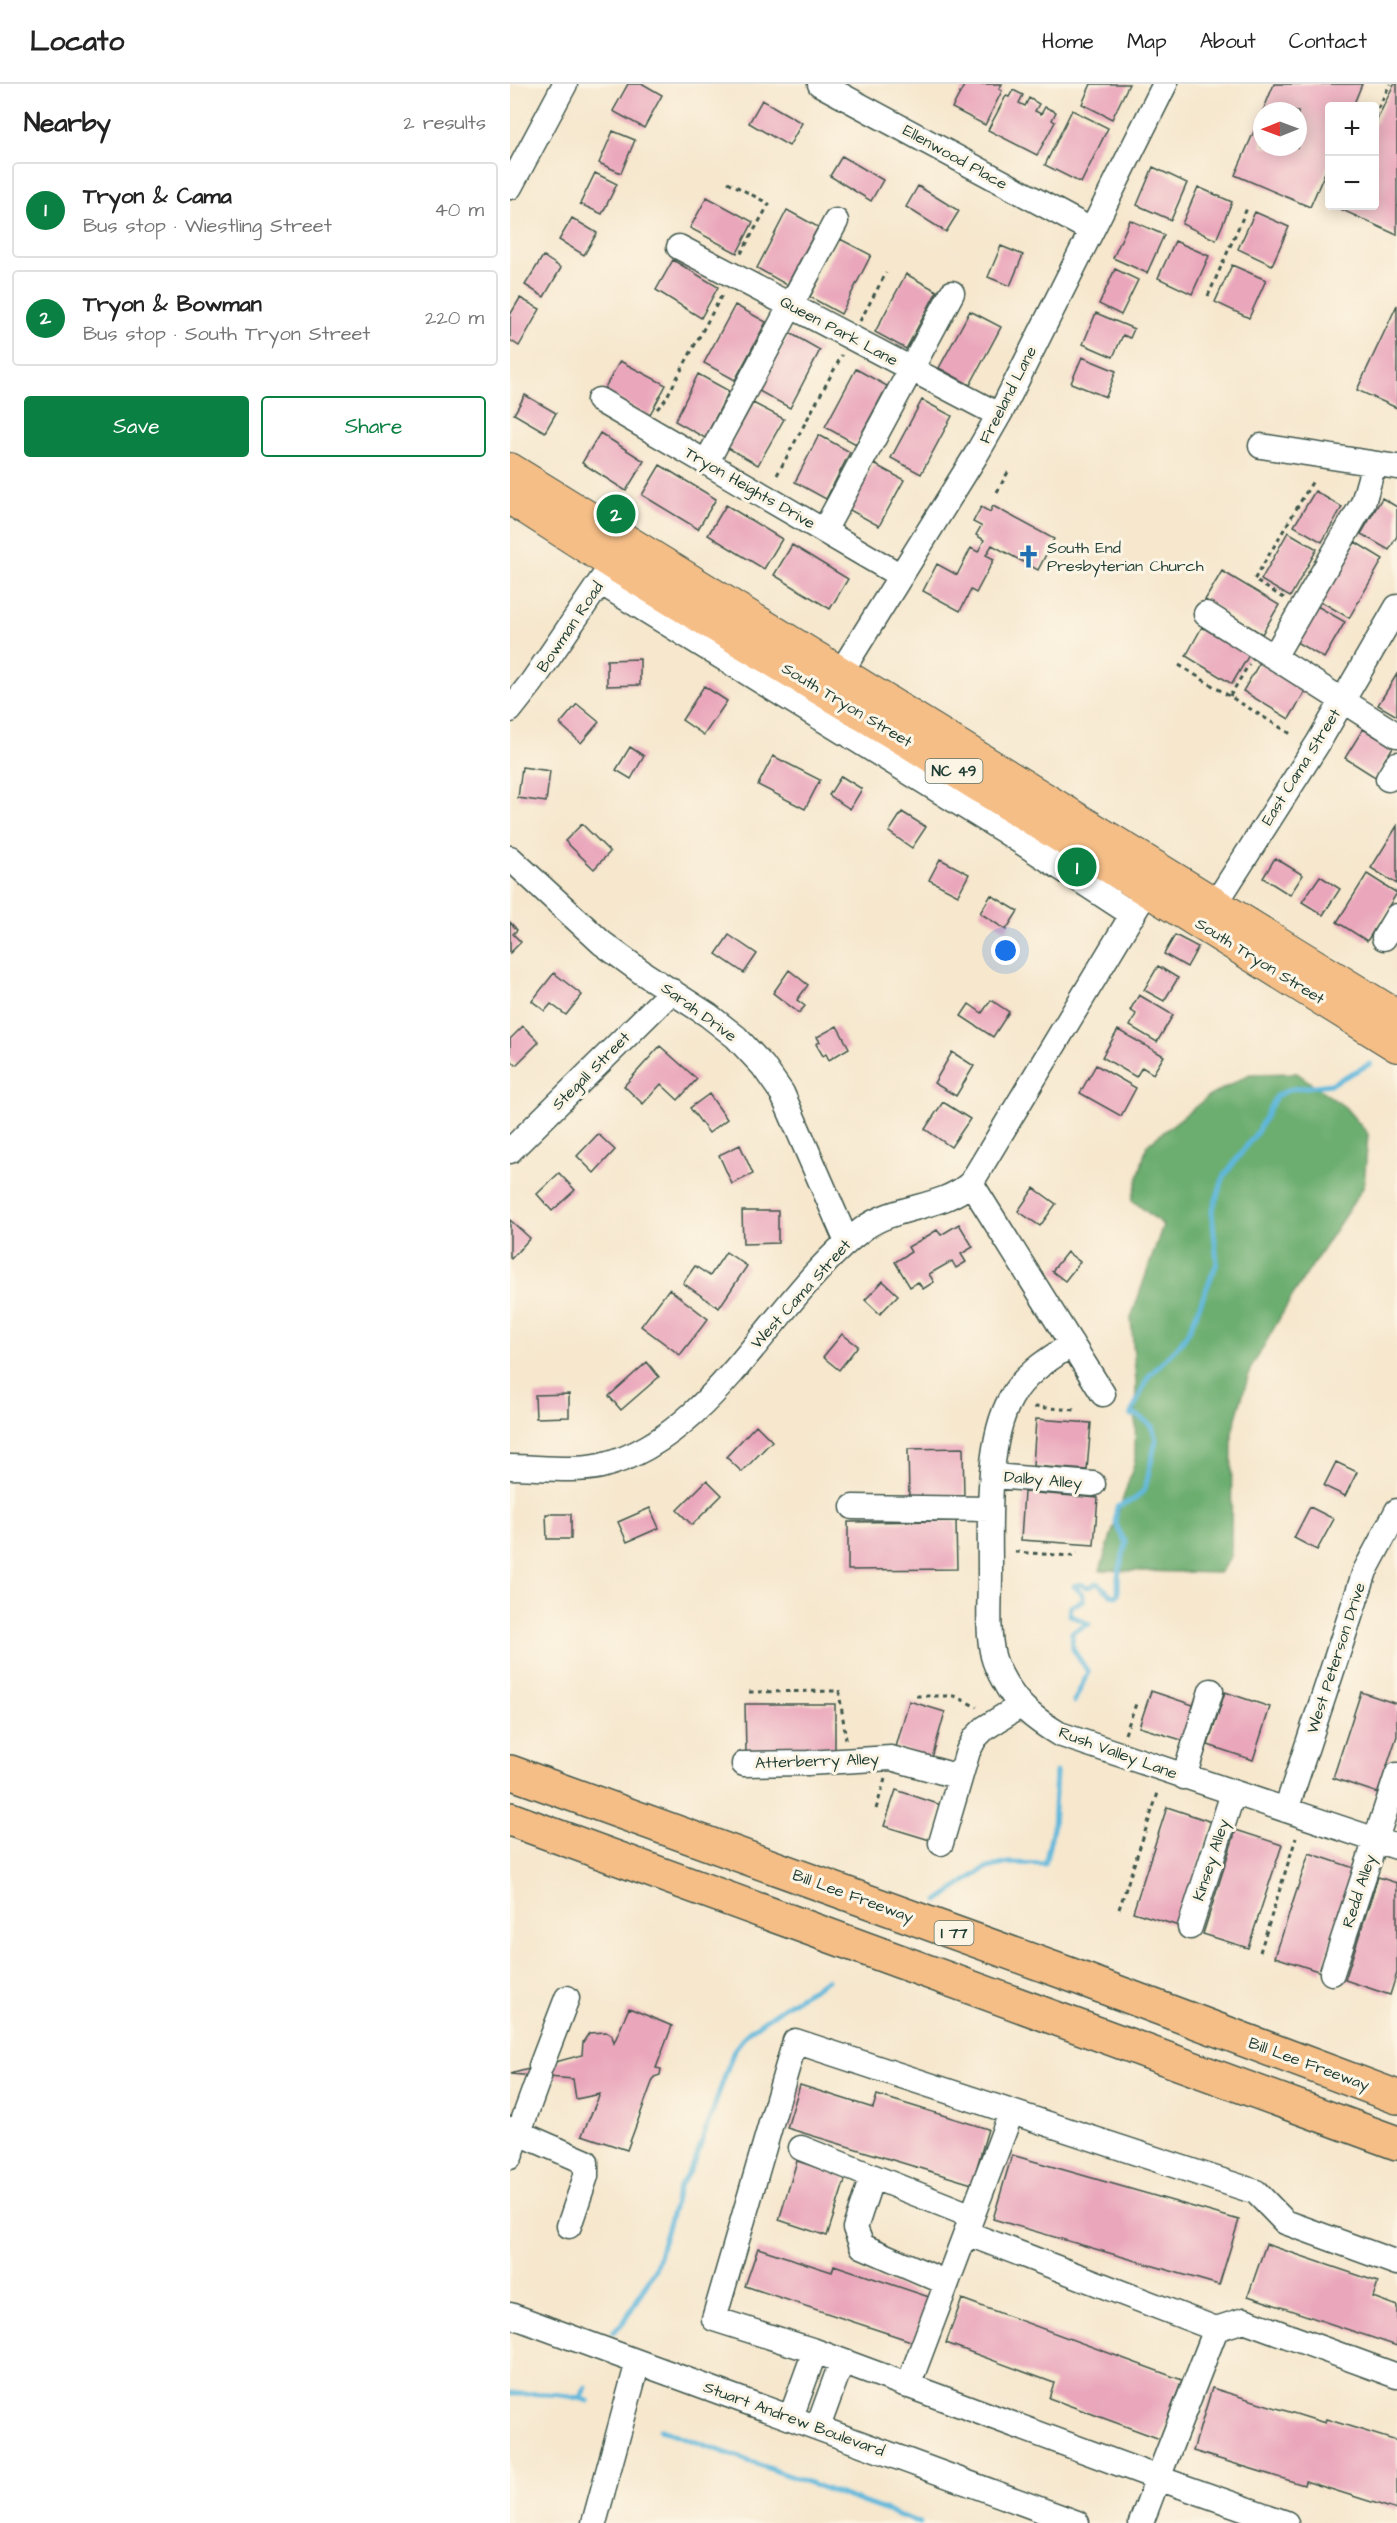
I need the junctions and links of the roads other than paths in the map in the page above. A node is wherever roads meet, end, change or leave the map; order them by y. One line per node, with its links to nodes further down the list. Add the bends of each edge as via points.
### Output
1 (565, 84): 4 (street)
2 (820, 84): 6 (street, Ellenwood Place)
3 (1165, 84): 6 (street, Freeland Lane)
4 (510, 187)
5 (836, 221): 9 (street)
6 (1091, 230): 12 (street, Freeland Lane)
7 (679, 247): 9 (street, Queen Park Lane)
8 (952, 293): 10 (street)
9 (791, 306): 10 (street, Queen Park Lane); 14 (street)
10 (911, 369): 12 (street, Queen Park Lane); 18 (street)
11 (599, 400): 14 (street, Tryon Heights Drive)
12 (999, 415): 20 (street, Freeland Lane)
13 (1261, 446): 15 (street)
14 (706, 463): 18 (street, Tryon Heights Drive)
15 (1385, 465): 23 (street)
16 (510, 469): 19 (main road, South Tryon Street / NC 49)
17 (510, 498): 19 (main road, South Tryon Street / NC 49)
18 (824, 531): 20 (street, Tryon Heights Drive)
19 (613, 563): 24 (main road, South Tryon Street / NC 49); 26 (street, Bowman Road); 29 (street, via 849,735 1001,829)
20 (901, 576): 24 (street, Freeland Lane)
21 (1397, 607): 25 (street, East Cama Street)
22 (1206, 614): 23 (street)
23 (1274, 657): 25 (street)
24 (834, 682): 29 (main road, South Tryon Street / NC 49)
25 (1343, 700): 27 (street); 30 (street, East Cama Street)
26 (510, 710)
27 (1397, 735)
28 (510, 858): 33 (street, Sarah Drive, via 602,943)
29 (1146, 892): 30 (main road, South Tryon Street / NC 49); 37 (street, West Cama Street)
30 (1208, 914): 34 (main road, South Tryon Street / NC 49); 35 (main road, South Tryon Street / NC 49)
31 (1397, 916): 32 (street)
32 (1384, 938)
33 (672, 991): 36 (street, Stegall Street); 38 (street, Sarah Drive, via 736,1037 764,1066 782,1093)
34 (1397, 1016)
35 (1397, 1046)
36 (510, 1151)
37 (971, 1183): 38 (street, West Cama Street, via 943,1200 873,1222); 39 (street)
38 (847, 1242): 41 (street, West Cama Street, via 722,1383 663,1438 633,1456 599,1466)
39 (1072, 1344): 40 (street); 42 (street, Rush Valley Lane, via 1037,1367 1011,1398 1003,1416)
40 (1103, 1394)
41 (510, 1467)
42 (993, 1476): 43 (street, Dalby Alley); 45 (street, Rush Valley Lane)
43 (1093, 1484)
44 (853, 1508): 45 (street)
45 (990, 1509): 48 (street, Rush Valley Lane, via 989,1623 993,1656 1003,1681)
46 (1397, 1511): 55 (street, West Peterson Drive, via 1365,1571)
47 (1211, 1691): 53 (street)
48 (1020, 1706): 52 (street, via 975,1738); 53 (street, Rush Valley Lane, via 1059,1734)
49 (744, 1764): 52 (street, Atterberry Alley, via 894,1759)
50 (510, 1772): 62 (highway, Bill Lee Freeway / I 77)
51 (1397, 1775): 58 (street, Redd Alley)
52 (960, 1777): 57 (street)
53 (1184, 1777): 54 (street, Rush Valley Lane)
54 (1233, 1793): 55 (street, Rush Valley Lane); 59 (street, Kinsey Alley)
55 (1286, 1810): 58 (street, Rush Valley Lane)
56 (510, 1819): 65 (highway)
57 (941, 1843)
58 (1386, 1843): 60 (street, Redd Alley)
59 (1190, 1927)
60 (1332, 1973)
61 (567, 1998): 64 (street)
62 (1397, 2097)
63 (1011, 2113): 69 (street); 71 (street, via 1256,2192 1285,2222); 75 (street, via 795,2041 714,2319)
64 (514, 2131): 67 (street); 70 (street, via 586,2162 586,2176)
65 (1397, 2143)
66 (801, 2148): 68 (street)
67 (510, 2157)
68 (872, 2177): 69 (street); 72 (street, via 855,2228 862,2246)
69 (969, 2224): 72 (street); 74 (street)
70 (569, 2226)
71 (1397, 2263)
72 (947, 2283): 79 (street)
73 (510, 2315): 77 (street, Stuart Andrew Boulevard)
74 (1216, 2329): 78 (street, via 1244,2320); 82 (street)
75 (815, 2351): 76 (street); 80 (street)
76 (842, 2361): 79 (street); 81 (street)
77 (638, 2362): 80 (street, Stuart Andrew Boulevard); 83 (street)
78 (1397, 2376)
79 (908, 2386): 82 (street)
80 (791, 2418): 81 (street, Stuart Andrew Boulevard)
81 (818, 2427): 84 (street, Stuart Andrew Boulevard)
82 (1158, 2478): 85 (street); 86 (street)
83 (594, 2523)
84 (1077, 2523)
85 (1141, 2523)
86 (1286, 2523)

